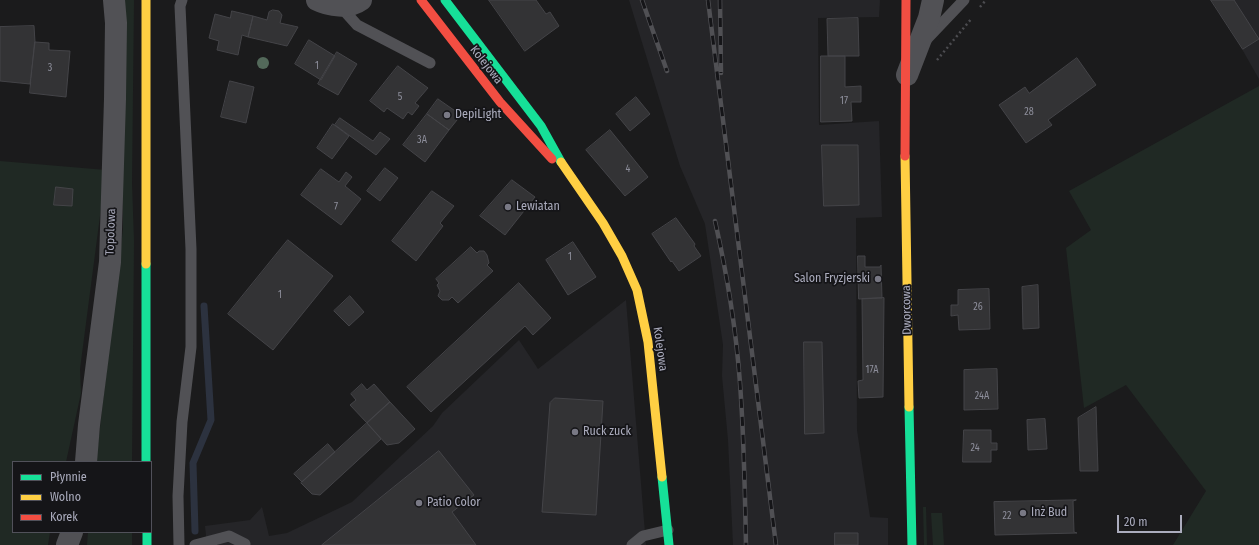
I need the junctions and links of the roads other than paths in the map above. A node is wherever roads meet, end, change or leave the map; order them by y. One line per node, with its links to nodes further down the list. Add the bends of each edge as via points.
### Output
1 (114, 0): 18 (street, Topolowa, via 115,99 110,262)
2 (146, 0): 19 (street)
3 (182, 0): 26 (lane, via 180,6 191,249 191,348 182,422 178,496)
4 (317, 0): 11 (street)
5 (361, 0): 11 (street, via 356,4)
6 (421, 0): 16 (street, Kolejowa)
7 (445, 0): 15 (street, Kolejowa)
8 (906, 0): 14 (street, Dworcowa)
9 (933, 0): 12 (street, Dworcowa)
10 (964, 0): 12 (lane)
11 (340, 6): 13 (lane, via 357,25)
12 (919, 48): 14 (street, Dworcowa)
13 (430, 63)
14 (907, 75): 30 (street, Dworcowa, via 905,226)
15 (508, 81): 16 (street); 17 (street, Kolejowa, via 542,126)
16 (494, 95): 17 (street, Kolejowa, via 530,138)
17 (569, 175): 20 (street, Kolejowa, via 619,249 637,290 648,342)
18 (86, 461)
19 (146, 461)
20 (668, 530): 28 (lane, via 643,536); 29 (street, Kolejowa)
21 (72, 533): 24 (street)
22 (146, 533): 25 (street)
23 (245, 544): 27 (lane, via 229,536)
24 (67, 545)
25 (147, 545)
26 (179, 545)
27 (195, 545)
28 (632, 545)
29 (669, 545)
30 (912, 545)

